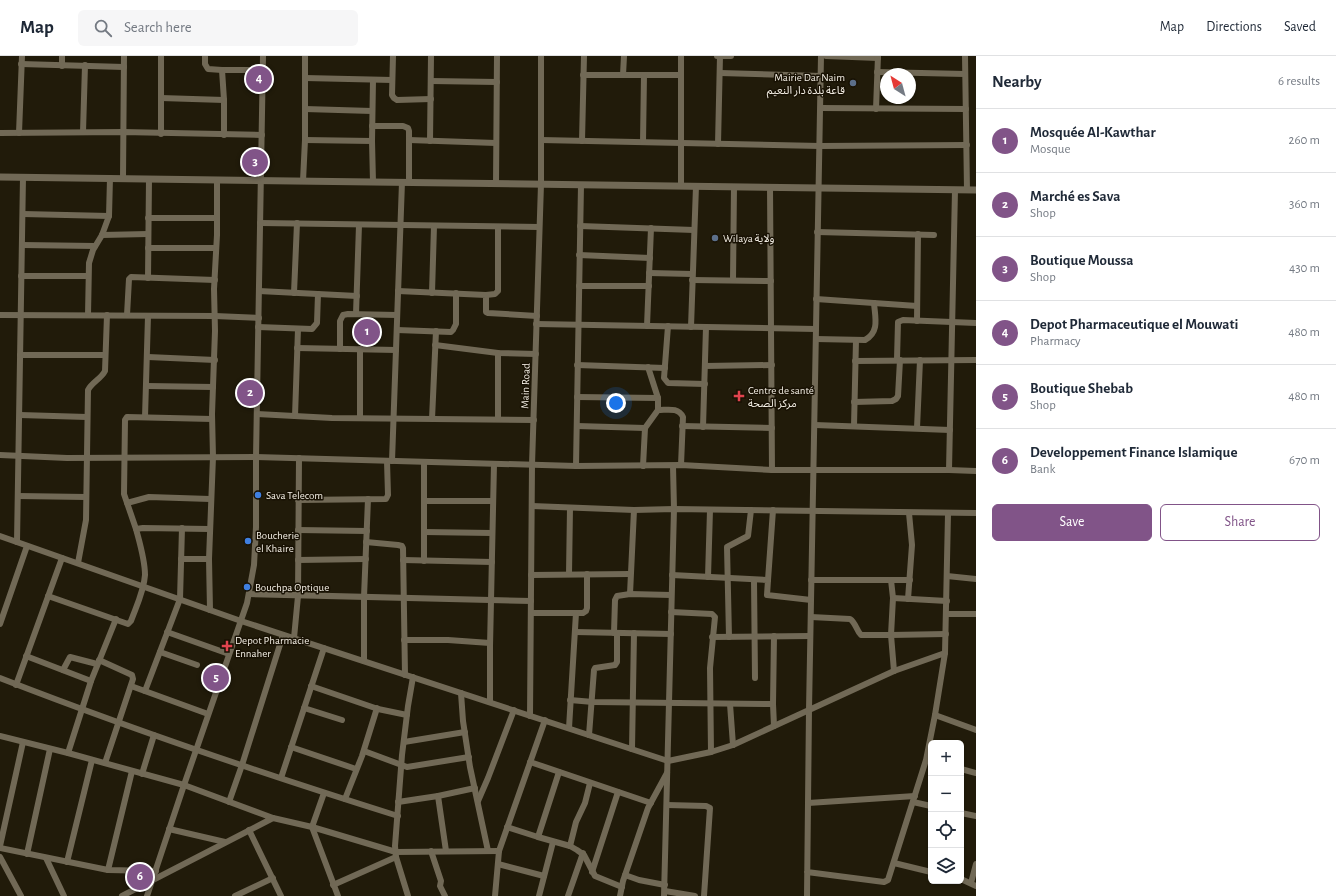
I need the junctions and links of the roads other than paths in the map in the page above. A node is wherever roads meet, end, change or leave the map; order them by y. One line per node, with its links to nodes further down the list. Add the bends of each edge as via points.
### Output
1 (22, 56): 22 (street)
2 (62, 56): 24 (street)
3 (124, 56): 25 (street)
4 (161, 56): 41 (street)
5 (205, 56): 26 (street, via 208,69)
6 (263, 56): 27 (street)
7 (305, 56): 36 (street)
8 (393, 56): 38 (street)
9 (432, 56): 39 (street)
10 (497, 56): 40 (street)
11 (541, 56): 59 (street, Main Road)
12 (584, 56): 30 (street)
13 (624, 56): 32 (street)
14 (681, 56): 34 (street)
15 (716, 56): 16 (street)
16 (720, 56): 17 (street); 29 (street)
17 (731, 56)
18 (821, 56): 35 (street)
19 (826, 56): 21 (street)
20 (965, 56): 31 (street)
21 (878, 57): 28 (street)
22 (21, 64): 24 (street); 53 (street)
23 (85, 65): 24 (street); 25 (street); 51 (street)
24 (62, 66)
25 (124, 67): 52 (street)
26 (222, 70): 27 (street); 43 (street)
27 (263, 70): 56 (street)
28 (877, 72): 31 (street); 46 (street)
29 (720, 73): 35 (street); 66 (street)
30 (583, 74): 32 (street); 62 (street)
31 (965, 74): 47 (street)
32 (623, 75): 33 (street)
33 (644, 75): 34 (street); 63 (street)
34 (681, 75): 65 (street)
35 (821, 76): 44 (street)
36 (305, 78): 37 (street); 45 (street)
37 (373, 80): 38 (street); 48 (street)
38 (392, 80): 42 (street, via 392,95 397,100)
39 (431, 81): 40 (street); 42 (street)
40 (497, 82): 64 (street)
41 (161, 98): 43 (street); 54 (street)
42 (431, 99): 61 (street)
43 (224, 100): 55 (street)
44 (821, 108): 46 (street); 68 (street)
45 (305, 109): 48 (street); 57 (street)
46 (876, 109): 47 (street)
47 (966, 109): 67 (street)
48 (372, 111): 49 (street)
49 (372, 126): 58 (street, via 406,127 409,131); 60 (street)
50 (0, 132): 53 (street)
51 (83, 132): 52 (street); 53 (street)
52 (123, 132): 54 (street); 72 (street)
53 (19, 133)
54 (161, 134): 55 (street)
55 (224, 135): 56 (street)
56 (262, 135): 75 (street)
57 (305, 140): 60 (street); 76 (street)
58 (409, 140): 61 (street); 78 (street)
59 (541, 140): 62 (street); 80 (street, Main Road)
60 (372, 141): 77 (street)
61 (430, 141): 64 (street)
62 (582, 141): 63 (street)
63 (643, 142): 65 (street)
64 (496, 143): 79 (street)
65 (681, 143): 66 (street); 82 (street)
66 (718, 144): 68 (street)
67 (967, 145): 68 (street); 88 (street)
68 (820, 146): 86 (street)
69 (0, 177): 70 (street)
70 (23, 177): 71 (street); 90 (street)
71 (110, 178): 72 (street); 91 (street)
72 (123, 178): 73 (street)
73 (150, 179): 74 (street); 92 (street)
74 (217, 180): 75 (street); 93 (street)
75 (261, 180): 76 (street); 94 (street)
76 (303, 181): 77 (street)
77 (373, 182): 78 (street)
78 (405, 182): 79 (street); 97 (street)
79 (496, 184): 80 (street)
80 (540, 184): 81 (street); 101 (street, Main Road)
81 (581, 185): 82 (street); 99 (street)
82 (681, 186): 83 (street)
83 (696, 186): 84 (street); 103 (street)
84 (734, 187): 85 (street); 121 (street)
85 (770, 188): 86 (street); 122 (street)
86 (818, 188): 87 (street); 104 (street)
87 (955, 190): 88 (street); 148 (street)
88 (967, 190): 89 (street)
89 (976, 190)
90 (22, 214): 91 (street); 109 (street)
91 (109, 216): 107 (street)
92 (148, 218): 93 (street); 105 (street)
93 (216, 218): 112 (street)
94 (260, 222): 95 (street); 125 (street)
95 (297, 223): 96 (street); 127 (street)
96 (359, 225): 97 (street); 132 (street)
97 (400, 226): 98 (street); 126 (street)
98 (434, 226): 100 (street); 128 (street)
99 (580, 226): 102 (street); 113 (street)
100 (498, 227): 101 (street); 131 (street, via 498,291)
101 (539, 228): 145 (street, Main Road)
102 (651, 228): 103 (street); 114 (street)
103 (694, 230): 118 (street)
104 (817, 232): 106 (street); 133 (street)
105 (148, 234): 107 (street); 111 (street)
106 (918, 234): 108 (street); 135 (street)
107 (102, 235): 110 (street)
108 (934, 235)
109 (22, 245): 110 (street); 116 (street)
110 (95, 246): 117 (street)
111 (148, 248): 112 (street); 119 (street)
112 (216, 248): 120 (street)
113 (580, 255): 114 (street); 123 (street)
114 (650, 258): 115 (street)
115 (649, 273): 118 (street); 124 (street)
116 (21, 276): 117 (street); 138 (street)
117 (88, 276): 139 (street)
118 (692, 277): 121 (street); 155 (street)
119 (148, 278): 120 (street); 142 (street, via 129,278)
120 (214, 280): 144 (street)
121 (733, 280): 122 (street)
122 (771, 281): 158 (street)
123 (579, 286): 124 (street); 151 (street)
124 (649, 286): 152 (street)
125 (259, 291): 127 (street); 146 (street)
126 (398, 292): 128 (street); 141 (street)
127 (294, 293): 130 (street)
128 (432, 293): 129 (street)
129 (456, 293): 131 (street); 161 (street, via 456,327 451,332)
130 (318, 294): 132 (street); 157 (street, via 318,323 312,329)
131 (486, 295): 145 (street, via 488,313)
132 (357, 296): 136 (street)
133 (816, 299): 134 (street); 159 (street)
134 (874, 303): 135 (street); 163 (street, via 875,329 871,337)
135 (917, 306): 147 (street)
136 (356, 314): 141 (street); 166 (street, via 341,317)
137 (0, 315): 138 (street)
138 (21, 315): 139 (street); 171 (street)
139 (88, 315): 140 (street)
140 (107, 315): 142 (street); 172 (street)
141 (397, 315): 160 (street)
142 (127, 316): 143 (street)
143 (148, 316): 144 (street); 173 (street)
144 (215, 316): 146 (street); 174 (street)
145 (537, 316): 150 (street, Main Road)
146 (259, 318): 154 (street)
147 (917, 321): 148 (street); 175 (street, via 898,322)
148 (952, 323): 149 (street); 177 (street)
149 (976, 323)
150 (536, 324): 151 (street); 170 (street, Main Road)
151 (578, 325): 152 (street); 180 (street)
152 (647, 326): 153 (street)
153 (668, 326): 155 (street); 184 (street)
154 (258, 327): 157 (street); 192 (street)
155 (691, 327): 156 (street)
156 (706, 327): 158 (street); 182 (street)
157 (298, 328): 165 (street)
158 (772, 328): 159 (street); 181 (street)
159 (816, 329): 162 (street)
160 (397, 330): 161 (street); 168 (street)
161 (436, 331): 164 (street)
162 (816, 339): 163 (street); 203 (street)
163 (856, 340): 179 (street)
164 (435, 345): 169 (street); 200 (street)
165 (297, 348): 166 (street); 194 (street)
166 (340, 349): 167 (street)
167 (360, 349): 168 (street); 197 (street)
168 (396, 350): 198 (street)
169 (498, 353): 170 (street); 201 (street)
170 (536, 354): 202 (street, Main Road)
171 (20, 355): 172 (street); 193 (street)
172 (105, 355): 195 (street, via 103,375 88,388)
173 (148, 357): 174 (street); 186 (street)
174 (214, 360): 187 (street)
175 (898, 360): 176 (street); 179 (street); 190 (street, via 896,399)
176 (920, 360): 177 (street); 210 (street)
177 (951, 360): 178 (street); 211 (street)
178 (976, 360)
179 (855, 361): 190 (street)
180 (577, 365): 183 (street); 188 (street)
181 (772, 365): 182 (street); 209 (street)
182 (705, 366): 185 (street)
183 (648, 367): 184 (street); 189 (street)
184 (665, 368): 185 (street, via 664,378 668,383)
185 (705, 384): 207 (street)
186 (147, 386): 187 (street); 196 (street)
187 (213, 387): 199 (street)
188 (577, 397): 189 (street); 204 (street)
189 (658, 398): 191 (street)
190 (854, 402): 206 (street)
191 (658, 410): 205 (street, via 678,411 683,418); 208 (street)
192 (257, 414): 194 (street); 214 (street)
193 (20, 415): 195 (street); 213 (street)
194 (295, 416): 197 (street)
195 (87, 417): 217 (street)
196 (146, 417): 199 (street); 215 (street, via 126,418)
197 (360, 418): 198 (street)
198 (394, 418): 200 (street); 219 (street)
199 (212, 419): 216 (street)
200 (432, 419): 201 (street)
201 (498, 420): 202 (street)
202 (534, 420): 222 (street, Main Road)
203 (815, 425): 206 (street); 229 (street)
204 (577, 426): 208 (street); 224 (street)
205 (682, 426): 207 (street); 223 (street)
206 (854, 426): 210 (street)
207 (703, 427): 209 (street)
208 (645, 428): 225 (street)
209 (772, 428): 227 (street)
210 (917, 428): 211 (street)
211 (950, 430): 228 (street)
212 (0, 455): 213 (street)
213 (19, 456): 217 (street); 231 (street)
214 (256, 456): 216 (street); 218 (street); 285 (street, via 256,534)
215 (124, 457): 216 (street); 217 (street); 238 (street, via 124,488)
216 (213, 457): 233 (street)
217 (87, 458): 232 (street)
218 (299, 458): 219 (street); 235 (street)
219 (390, 461): 220 (street); 234 (street, via 388,498)
220 (424, 462): 221 (street); 236 (street)
221 (494, 464): 222 (street); 237 (street)
222 (532, 465): 224 (street); 239 (street, Main Road)
223 (681, 465): 226 (street); 227 (street)
224 (576, 466): 225 (street)
225 (643, 466): 226 (street)
226 (673, 466): 241 (street)
227 (772, 470): 229 (street)
228 (949, 470): 229 (street); 230 (street)
229 (813, 471): 246 (street)
230 (976, 471)
231 (18, 496): 232 (street); 258 (street)
232 (86, 497): 269 (street, via 85,530)
233 (210, 499): 238 (street, via 149,498); 252 (street)
234 (368, 499): 235 (street); 254 (street)
235 (298, 500): 253 (street)
236 (424, 500): 237 (street); 255 (street)
237 (493, 502): 256 (street)
238 (127, 503): 251 (street)
239 (532, 506): 240 (street); 273 (street, Main Road)
240 (570, 508): 242 (street); 270 (street)
241 (674, 509): 242 (street); 243 (street); 274 (street)
242 (634, 510): 272 (street)
243 (710, 510): 244 (street); 276 (street)
244 (751, 510): 245 (street); 277 (street, via 748,536 727,546)
245 (773, 510): 246 (street); 280 (street)
246 (812, 511): 247 (street); 281 (street)
247 (909, 513): 248 (street); 283 (street, via 912,545)
248 (948, 514): 249 (street); 275 (street)
249 (976, 514)
250 (182, 528): 251 (street); 252 (street); 262 (street)
251 (136, 529): 284 (street, via 144,560)
252 (209, 529): 263 (street)
253 (298, 530): 254 (street); 264 (street)
254 (367, 530): 259 (street)
255 (424, 532): 256 (street); 267 (street)
256 (492, 533): 268 (street)
257 (0, 536): 258 (street)
258 (17, 542): 260 (street)
259 (366, 542): 265 (street); 266 (street, via 402,546)
260 (27, 546): 261 (street); 308 (street)
261 (62, 558): 269 (street); 288 (street)
262 (181, 559): 263 (street); 293 (street)
263 (208, 559): 299 (street)
264 (298, 560): 265 (street); 289 (street)
265 (366, 560): 290 (street)
266 (403, 560): 267 (street); 291 (street)
267 (424, 561): 268 (street)
268 (492, 562): 295 (street)
269 (78, 563): 284 (street)
270 (569, 574): 271 (street); 273 (street)
271 (587, 574): 272 (street); 302 (street, via 586,611)
272 (630, 574): 286 (street)
273 (532, 575): 297 (street, Main Road)
274 (672, 575): 276 (street); 287 (street)
275 (947, 576): 278 (street); 298 (street)
276 (708, 577): 277 (street)
277 (727, 578): 279 (street); 321 (street)
278 (976, 579)
279 (754, 580): 280 (street); 316 (street)
280 (768, 580): 296 (street, via 767,595)
281 (811, 580): 282 (street); 296 (street)
282 (891, 580): 283 (street); 292 (street)
283 (910, 580): 294 (street)
284 (143, 586): 293 (street); 306 (street, via 130,622 126,624)
285 (249, 594): 289 (street); 307 (street)
286 (630, 594): 287 (street); 311 (street, via 616,598)
287 (671, 595): 300 (street)
288 (48, 596): 306 (street); 329 (street)
289 (298, 596): 290 (street); 322 (street)
290 (364, 597): 291 (street); 330 (street)
291 (403, 598): 295 (street); 323 (street)
292 (893, 598): 294 (street); 319 (street)
293 (180, 599): 299 (street); 309 (street)
294 (908, 599): 298 (street)
295 (491, 600): 297 (street); 324 (street)
296 (811, 600): 305 (street)
297 (531, 601): 301 (street, Main Road)
298 (947, 601): 303 (street)
299 (210, 610): 307 (street)
300 (672, 612): 314 (street); 320 (street, via 712,614)
301 (531, 613): 302 (street); 361 (street, Main Road)
302 (576, 613): 310 (street)
303 (947, 614): 304 (street); 315 (street)
304 (976, 614)
305 (810, 617): 318 (street); 319 (street, via 850,618 861,634)
306 (116, 619): 331 (street)
307 (241, 621): 313 (street); 328 (street)
308 (0, 624)
309 (167, 632): 326 (street); 328 (street)
310 (575, 632): 311 (street); 345 (street)
311 (616, 633): 312 (street); 347 (street, via 617,662 614,666 595,668)
312 (634, 633): 314 (street); 348 (street)
313 (283, 634): 322 (street); 390 (street)
314 (671, 634): 349 (street)
315 (946, 634): 319 (street); 327 (street)
316 (754, 636): 317 (street); 321 (street); 338 (street)
317 (774, 636): 318 (street); 352 (street)
318 (810, 636): 357 (street)
319 (891, 636): 334 (street)
320 (712, 637): 321 (street); 350 (street)
321 (729, 637)
322 (294, 638): 325 (street)
323 (404, 640): 324 (street); 335 (street)
324 (490, 643): 346 (street)
325 (324, 648): 330 (street); 342 (street)
326 (160, 652): 332 (street); 343 (street)
327 (945, 652): 334 (street); 359 (street)
328 (229, 654): 358 (street)
329 (26, 656): 333 (street); 340 (street)
330 (364, 661): 335 (street)
331 (98, 662): 333 (street, via 72,656); 339 (street); 341 (street, via 132,675)
332 (197, 665)
333 (63, 670): 339 (street)
334 (894, 671): 357 (street)
335 (405, 674): 336 (street)
336 (413, 677): 344 (street); 360 (street)
337 (0, 678): 340 (street)
338 (755, 678)
339 (90, 681): 355 (street)
340 (16, 685): 355 (street)
341 (131, 686): 343 (street); 364 (street)
342 (311, 686): 353 (street); 354 (street)
343 (145, 691): 358 (street)
344 (461, 693): 346 (street); 368 (street)
345 (570, 700): 347 (street); 366 (street)
346 (490, 702): 356 (street)
347 (593, 702): 348 (street); 370 (street)
348 (633, 702): 349 (street); 379 (street)
349 (670, 702): 350 (street); 385 (street)
350 (710, 703): 351 (street); 381 (street)
351 (730, 704): 352 (street); 375 (street)
352 (773, 704): 365 (street)
353 (304, 708): 362 (street); 376 (street)
354 (377, 708): 360 (street); 380 (street)
355 (81, 710): 364 (street); 382 (street)
356 (514, 710): 361 (street); 407 (street)
357 (809, 710): 365 (street); 411 (street)
358 (208, 714): 378 (street)
359 (935, 715): 367 (street); 372 (street)
360 (407, 716): 374 (street)
361 (530, 716): 363 (street)
362 (342, 720)
363 (545, 720): 366 (street); 386 (street)
364 (118, 722): 369 (street); 387 (street)
365 (774, 726): 375 (street)
366 (569, 728): 370 (street)
367 (976, 730)
368 (465, 732): 374 (street); 383 (street)
369 (154, 735): 378 (street); 397 (street)
370 (589, 735): 379 (street)
371 (0, 736): 373 (street)
372 (932, 740)
373 (23, 742): 377 (street); 426 (street)
374 (404, 742): 389 (street)
375 (733, 745): 381 (street)
376 (291, 747): 391 (street); 398 (street)
377 (50, 749): 382 (street); 432 (street)
378 (196, 749): 390 (street); 400 (street)
379 (632, 749): 385 (street)
380 (364, 751): 389 (street); 391 (street)
381 (711, 752): 385 (street)
382 (68, 753): 384 (street)
383 (469, 757): 389 (street, via 415,766); 401 (street)
384 (92, 760): 387 (street); 436 (street)
385 (668, 761): 392 (street)
386 (530, 762): 395 (street); 419 (street)
387 (105, 763): 394 (street)
388 (928, 763): 406 (street)
389 (401, 764): 409 (street)
390 (242, 765): 398 (street); 408 (street)
391 (356, 769): 405 (street)
392 (668, 770): 410 (street); 412 (street)
393 (964, 770): 396 (street)
394 (132, 771): 397 (street); 440 (street)
395 (559, 772): 399 (street); 422 (street)
396 (976, 772)
397 (142, 774): 400 (street)
398 (281, 778): 403 (street)
399 (590, 783): 402 (street); 425 (street)
400 (184, 785): 408 (street); 420 (street)
401 (475, 788): 404 (street); 407 (street)
402 (618, 792): 410 (street); 443 (street)
403 (324, 793): 405 (street); 418 (street)
404 (438, 796): 409 (street); 428 (street)
405 (345, 799): 415 (street)
406 (914, 799): 411 (street); 413 (street); 437 (street)
407 (478, 801): 429 (street)
408 (229, 802): 417 (street)
409 (398, 802): 415 (street)
410 (651, 803): 446 (street)
411 (808, 803): 444 (street)
412 (667, 805): 453 (street); 468 (street, via 710,808)
413 (928, 805)
414 (964, 814): 416 (street)
415 (398, 816): 433 (street)
416 (976, 816)
417 (273, 818): 418 (street); 421 (street)
418 (312, 827): 433 (street); 450 (street)
419 (508, 827): 422 (street); 430 (street)
420 (169, 829): 423 (street); 441 (street)
421 (250, 830): 423 (street); 447 (street)
422 (538, 837): 424 (street)
423 (225, 842): 448 (street)
424 (553, 842): 425 (street); 445 (street)
425 (570, 846): 431 (street)
426 (0, 847): 432 (street)
427 (431, 851): 428 (street); 433 (street); 462 (street)
428 (446, 851): 429 (street)
429 (488, 851): 430 (street)
430 (499, 851): 438 (street)
431 (583, 853): 443 (street); 465 (street)
432 (27, 854): 435 (street)
433 (396, 854): 450 (street); 461 (street)
434 (0, 857): 454 (street)
435 (46, 858): 436 (street); 455 (street)
436 (67, 862): 440 (street)
437 (894, 863): 442 (street); 444 (street, via 888,880 884,882)
438 (498, 864): 445 (street); 463 (street)
439 (976, 864): 451 (street)
440 (108, 870): 441 (street)
441 (156, 870): 448 (street)
442 (928, 871)
443 (592, 872): 452 (street, via 597,877)
444 (807, 872): 469 (street)
445 (544, 876): 464 (street)
446 (625, 876): 452 (street); 453 (street)
447 (273, 878): 458 (street); 459 (street)
448 (152, 880): 456 (street); 457 (street)
449 (964, 880): 451 (street)
450 (333, 885): 460 (street)
451 (973, 885)
452 (622, 887): 466 (street)
453 (665, 891): 467 (street)
454 (21, 896)
455 (64, 896)
456 (122, 896)
457 (147, 896)
458 (235, 896)
459 (281, 896)
460 (338, 896)
461 (408, 896)
462 (445, 896)
463 (494, 896)
464 (539, 896)
465 (568, 896)
466 (620, 896)
467 (695, 896)
468 (704, 896)
469 (807, 896)

